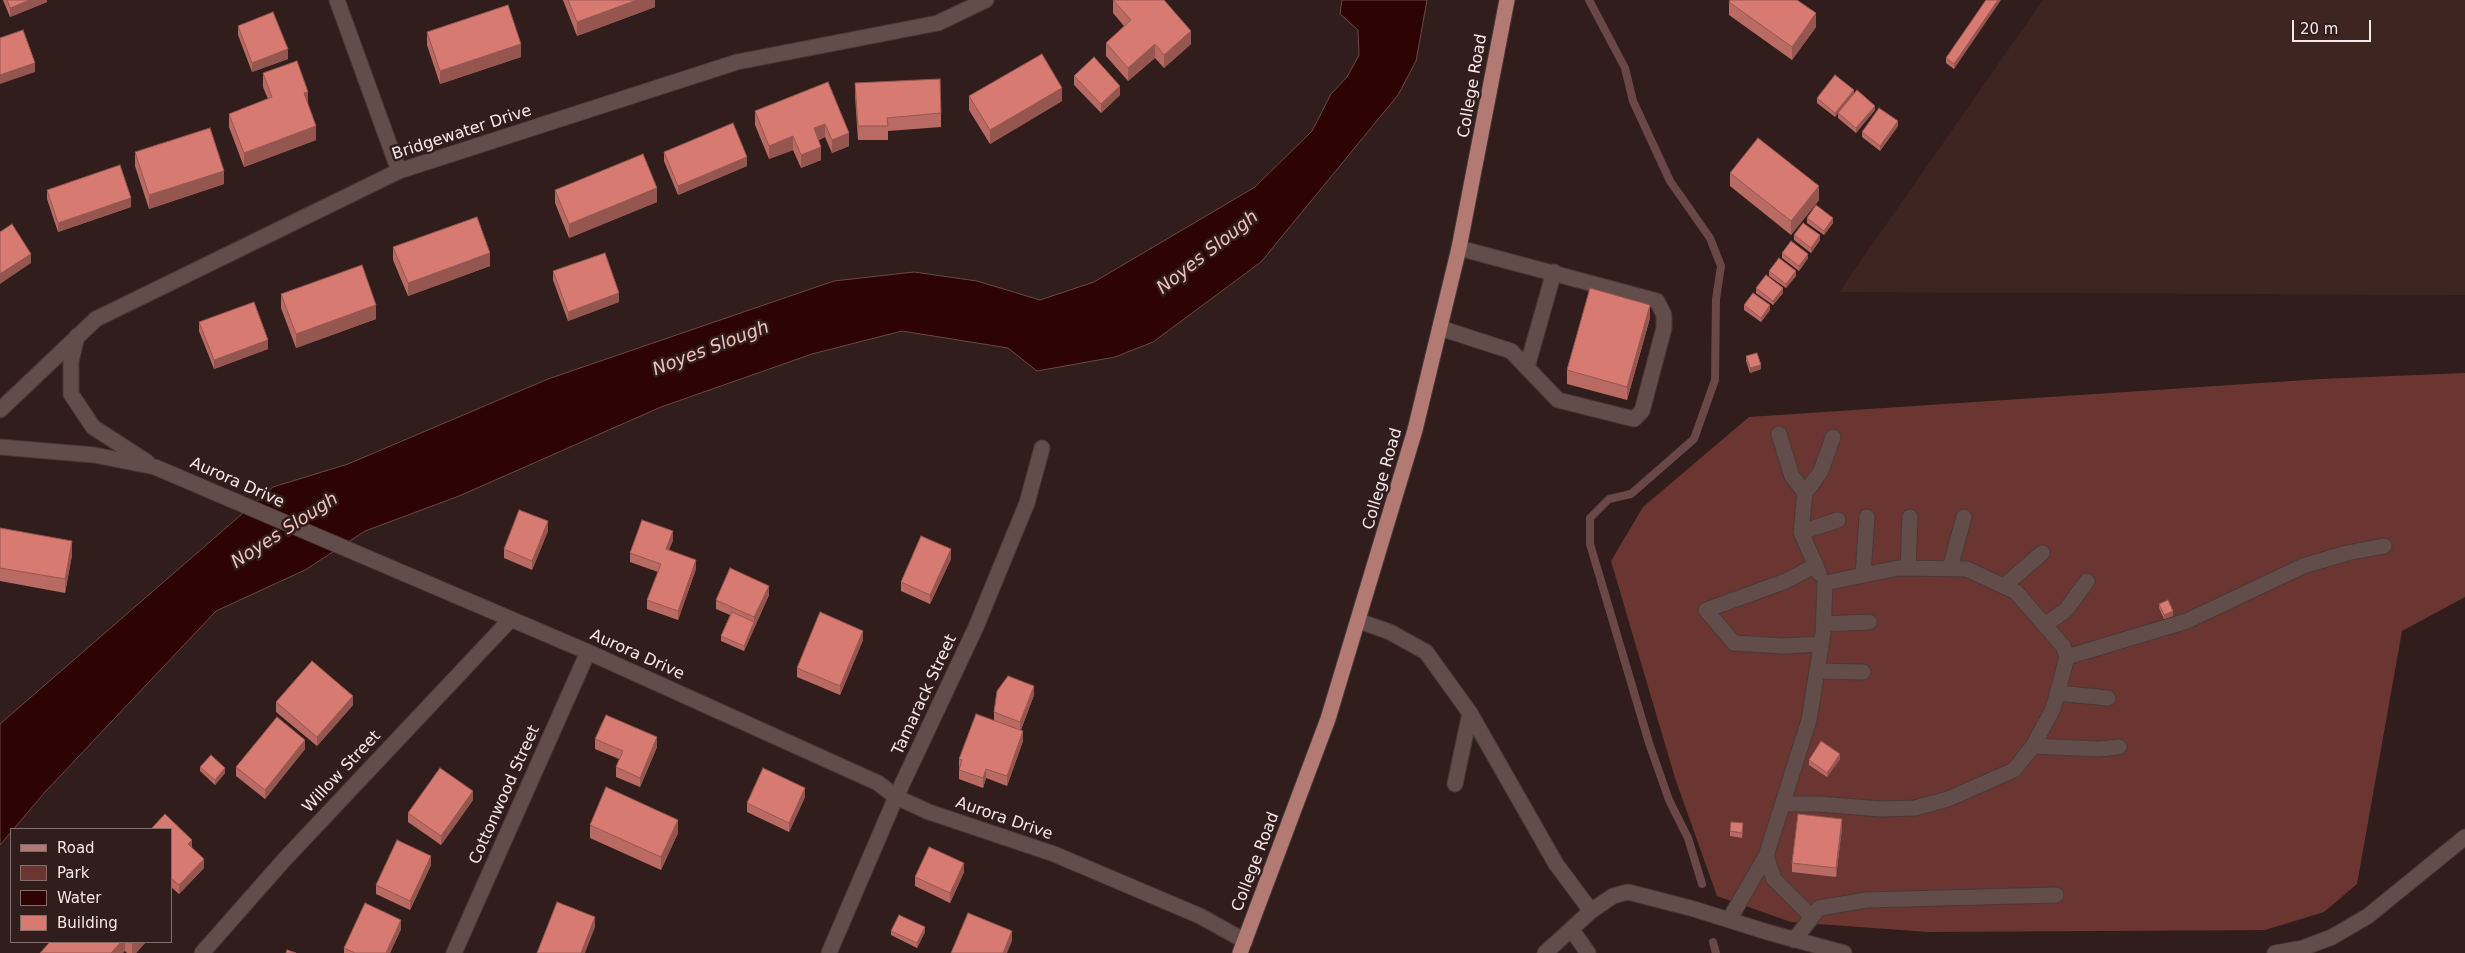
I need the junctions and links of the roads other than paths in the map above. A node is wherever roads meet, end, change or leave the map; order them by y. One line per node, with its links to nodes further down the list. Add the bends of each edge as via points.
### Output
1 (337, 0): 4 (street)
2 (986, 0): 4 (street, Bridgewater Drive, via 938,24 737,62)
3 (1506, 0): 5 (main road, College Road)
4 (399, 171): 8 (street, Bridgewater Drive, via 96,318)
5 (1459, 248): 6 (street); 7 (main road, College Road)
6 (1554, 272): 9 (street); 9 (street, via 1657,301 1664,315 1664,328 1642,410 1634,419 1558,400)
7 (1440, 328): 9 (street, via 1511,351); 32 (main road, College Road, via 1415,430)
8 (77, 336): 10 (street, Bridgewater Drive); 15 (street, via 71,361 71,394 93,427)
9 (1527, 367)
10 (0, 410)
11 (1779, 434): 16 (street, via 1792,476)
12 (1833, 438): 16 (street, via 1822,471)
13 (0, 447): 15 (street, Aurora Drive, via 94,455)
14 (1042, 448): 47 (street, Tamarack Street, via 1027,503 976,627)
15 (155, 467): 31 (street, Aurora Drive)
16 (1805, 493): 21 (street)
17 (1867, 517): 27 (street)
18 (1910, 517): 25 (street)
19 (1964, 517): 26 (street)
20 (1838, 520): 21 (street)
21 (1801, 532): 24 (street)
22 (2384, 546): 38 (street, via 2303,566 2187,621)
23 (2042, 553): 30 (street)
24 (1814, 566): 29 (street); 36 (street, via 1786,582 1706,610 1734,643)
25 (1908, 568): 26 (street); 27 (street)
26 (1950, 568): 30 (street, via 1967,569)
27 (1863, 575): 29 (street)
28 (2087, 582): 35 (street, via 2066,610)
29 (1825, 583): 34 (street)
30 (2004, 586): 35 (street, via 2016,592)
31 (511, 619): 37 (street, Aurora Drive); 58 (street, Willow Street, via 284,860)
32 (1359, 621): 43 (street, via 1390,632 1426,652); 57 (main road, College Road, via 1328,719)
33 (1869, 622): 34 (street)
34 (1823, 624): 36 (street)
35 (2046, 624): 38 (street, via 2063,646)
36 (1821, 644): 39 (street)
37 (588, 652): 47 (street, Aurora Drive, via 878,783); 59 (street, Cottonwood Street)
38 (2067, 657): 41 (street)
39 (1817, 671): 40 (street); 48 (street, via 1809,720)
40 (1863, 672)
41 (2057, 693): 42 (street); 44 (street, via 2053,709)
42 (2108, 698)
43 (1470, 713): 46 (street); 52 (street, via 1556,864)
44 (2033, 746): 45 (street); 48 (street, via 2014,770 1948,799 1915,808)
45 (2119, 747)
46 (1455, 784)
47 (896, 797): 57 (street, Aurora Drive, via 929,812 1054,854 1200,916); 60 (street, Tamarack Street)
48 (1784, 804): 50 (street)
49 (2465, 837): 64 (street, via 2368,916 2332,937 2303,948)
50 (1766, 856): 53 (street, via 1774,879); 54 (street)
51 (2056, 895): 53 (street, via 1866,900 1819,908)
52 (1591, 912): 54 (street, via 1614,896 1628,892); 55 (street)
53 (1812, 917): 56 (street)
54 (1729, 920): 56 (street)
55 (1572, 930): 61 (street); 62 (street)
56 (1794, 940): 63 (street)
57 (1242, 947)
58 (202, 953)
59 (454, 953)
60 (829, 953)
61 (1545, 953)
62 (1588, 953)
63 (1844, 953)
64 (2275, 953)

